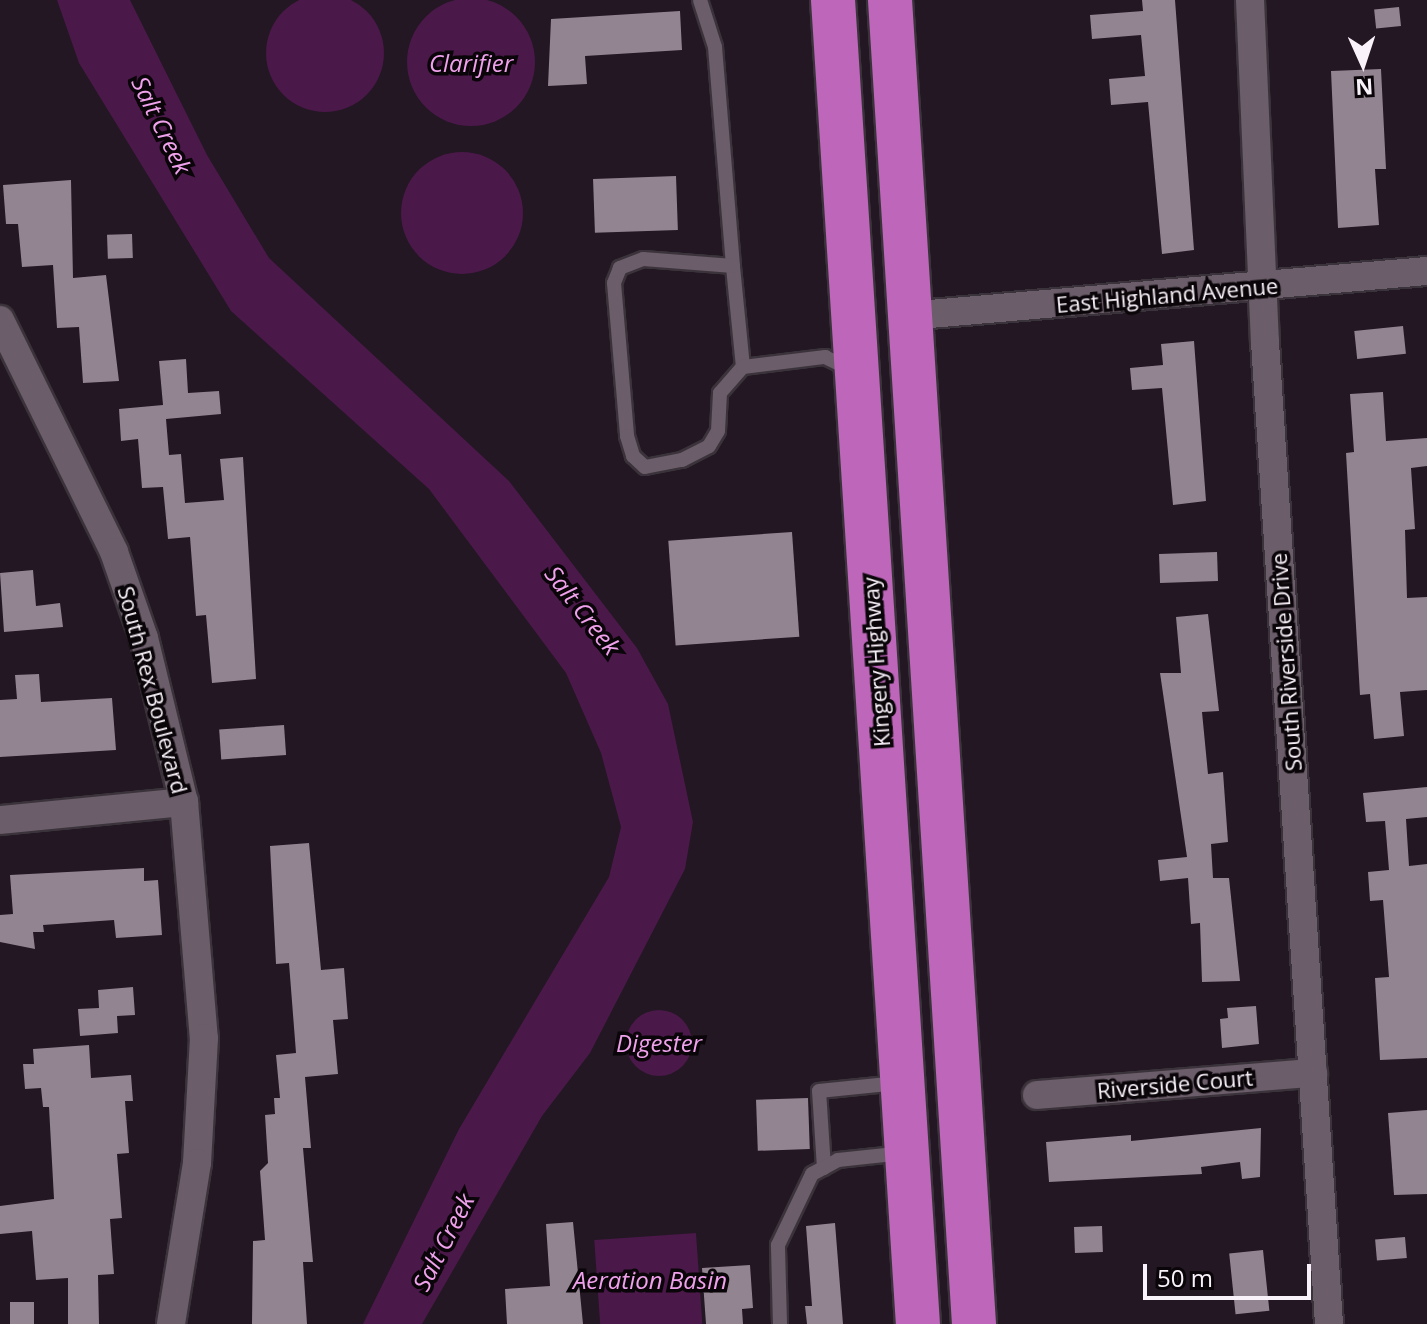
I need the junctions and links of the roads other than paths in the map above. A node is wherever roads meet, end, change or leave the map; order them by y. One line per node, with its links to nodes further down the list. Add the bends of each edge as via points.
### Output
1 (700, 0): 5 (lane, via 715,47)
2 (833, 0): 11 (highway, Kingery Highway)
3 (890, 0): 8 (highway)
4 (1250, 0): 7 (street, South Riverside Drive)
5 (733, 266): 10 (lane); 10 (lane, via 643,259 620,268 614,283 633,456 645,467 662,466 709,446 718,431 720,393)
6 (1427, 271): 7 (street, East Highland Avenue)
7 (1265, 288): 8 (street, East Highland Avenue); 14 (street, South Riverside Drive)
8 (907, 316): 22 (highway)
9 (0, 320): 12 (street, South Rex Boulevard, via 114,552 144,638)
10 (743, 367): 11 (lane, via 825,357)
11 (857, 374): 15 (highway, Kingery Highway)
12 (184, 802): 13 (street); 19 (street, South Rex Boulevard, via 204,1038 197,1163)
13 (0, 820)
14 (1313, 1073): 16 (street, Riverside Court); 23 (street, South Riverside Drive)
15 (903, 1083): 17 (highway, Kingery Highway); 18 (lane, via 819,1091)
16 (1037, 1095)
17 (907, 1152): 18 (lane); 21 (highway, Kingery Highway)
18 (824, 1168): 20 (lane, via 812,1174 778,1245)
19 (171, 1324)
20 (780, 1324)
21 (918, 1324)
22 (974, 1324)
23 (1329, 1324)

